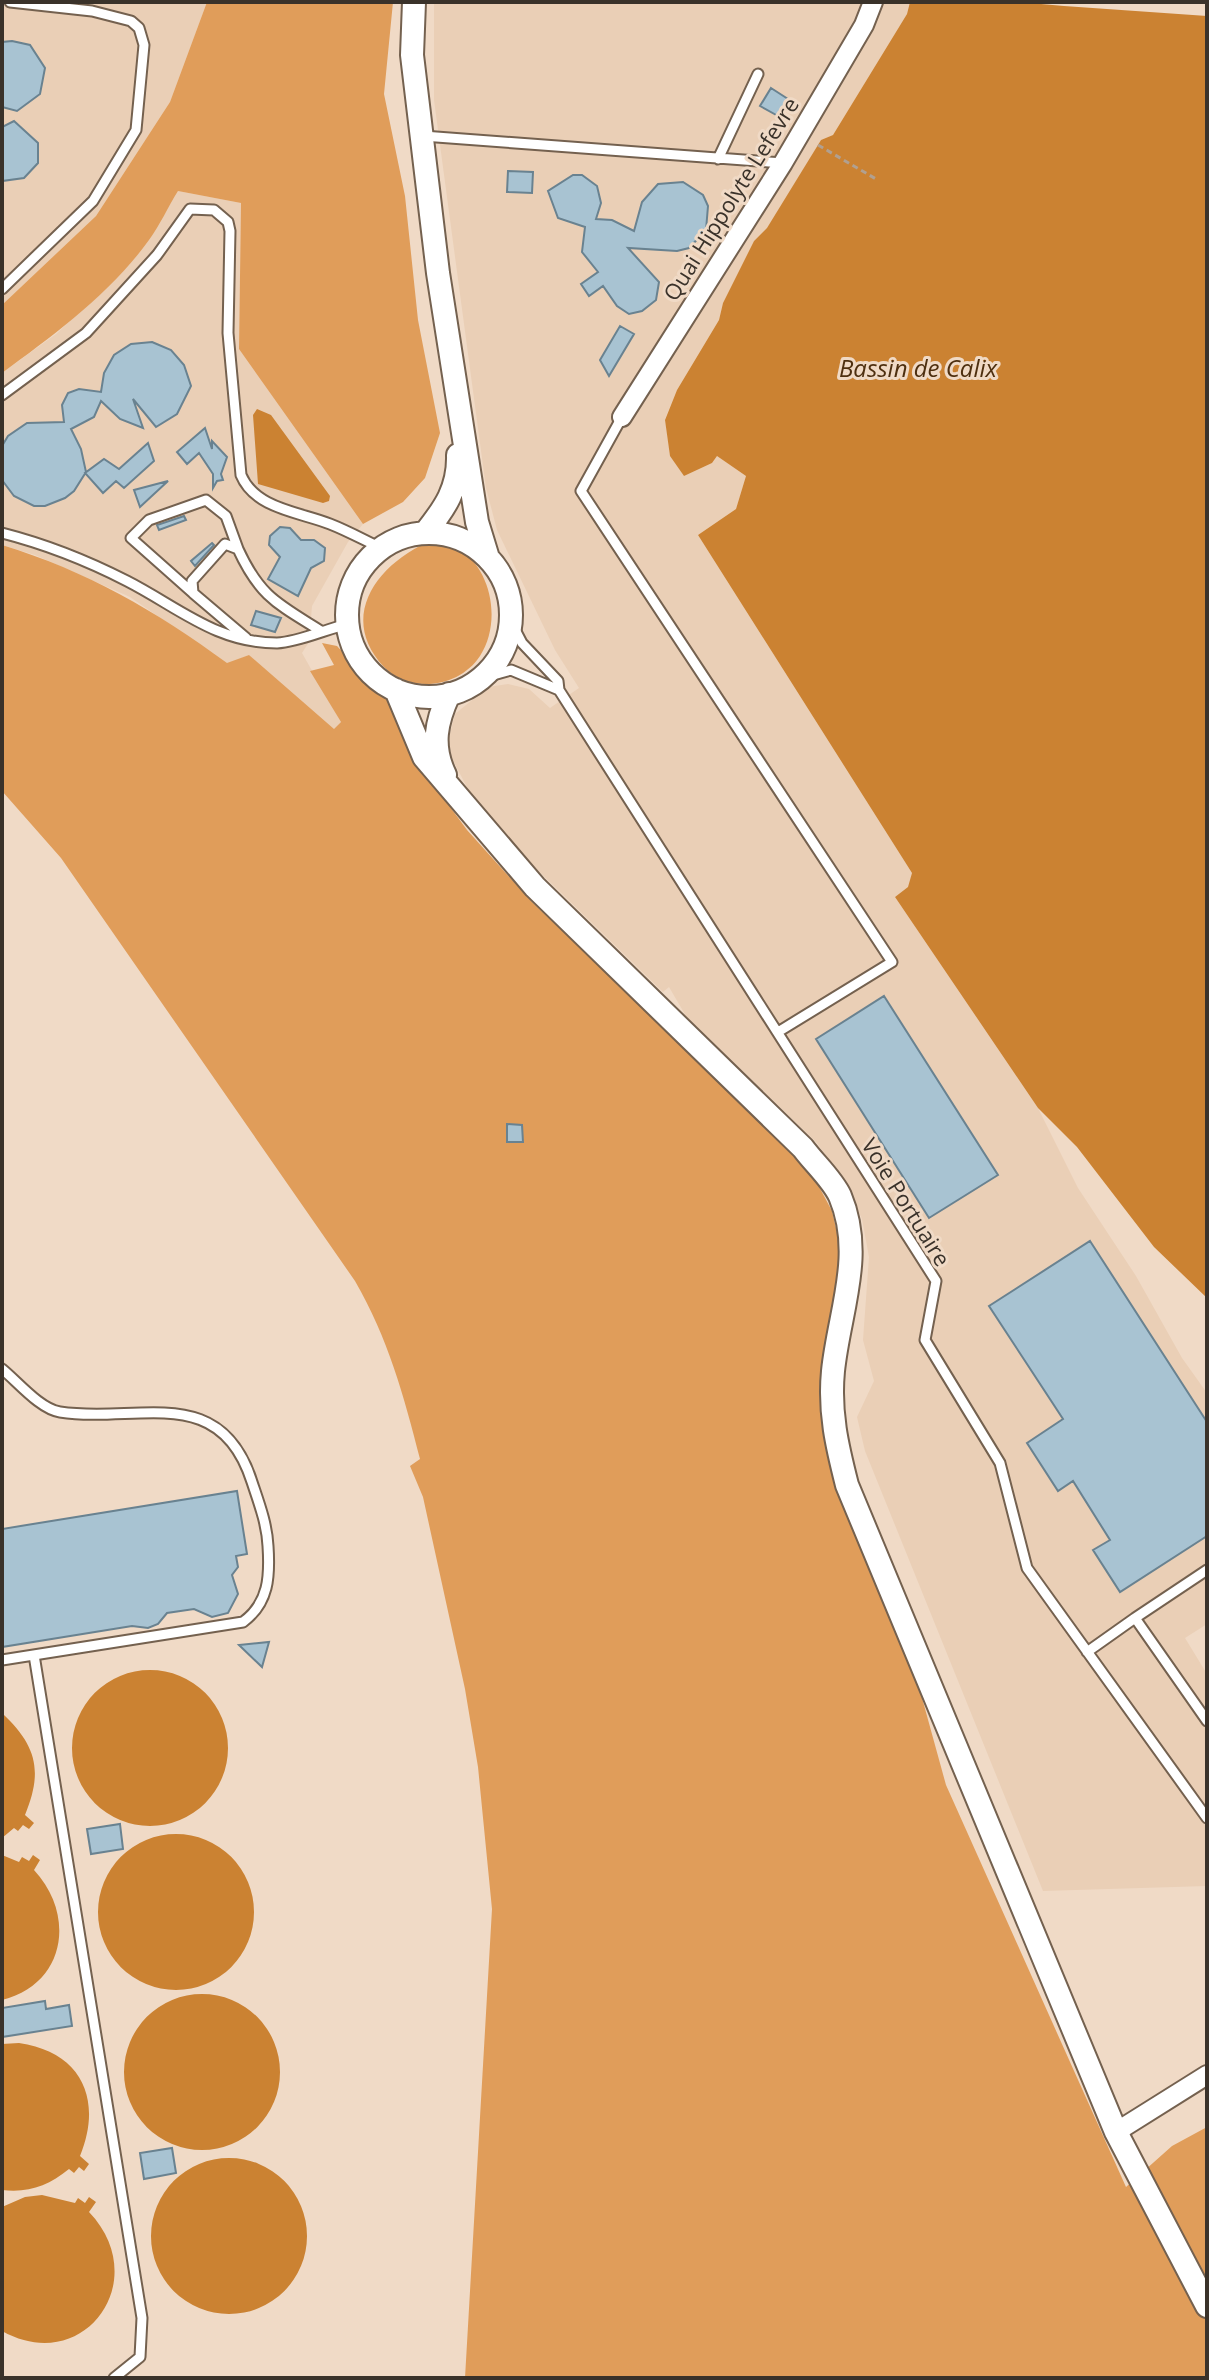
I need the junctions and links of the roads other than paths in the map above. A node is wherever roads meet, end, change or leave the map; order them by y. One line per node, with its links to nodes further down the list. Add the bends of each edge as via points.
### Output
1 (10, 2): 8 (lane, via 131,21 144,45 136,130 93,201)
2 (414, 2): 5 (street, via 412,55)
3 (873, 2): 7 (street, Quai Hippolyte Lefevre)
4 (758, 74): 6 (lane)
5 (421, 136): 6 (lane); 9 (street)
6 (718, 159): 7 (lane)
7 (783, 163): 11 (street, Quai Hippolyte Lefevre)
8 (2, 289)
9 (454, 382): 13 (street, via 458,474 453,494); 16 (street)
10 (2, 395): 14 (lane, via 86,333 157,255 190,209 214,210 230,231 228,333 245,485 268,503)
11 (622, 417): 27 (lane, via 581,491 892,962)
12 (2, 533): 21 (lane, via 127,581 201,626)
13 (425, 533): 14 (street); 16 (street, via 459,539)
14 (381, 548): 19 (street, via 352,585)
15 (238, 549): 17 (lane, via 225,544 192,581); 17 (lane, via 226,516 206,500 149,520 131,538); 20 (lane, via 266,596)
16 (488, 558): 18 (street, via 506,586)
17 (193, 593): 21 (lane)
18 (510, 620): 22 (street, via 506,642); 25 (lane, Voie Portuaire, via 522,643 558,681)
19 (348, 624): 20 (lane); 23 (street, via 361,661)
20 (321, 631): 21 (lane, via 280,643)
21 (248, 640)
22 (479, 679): 24 (street); 25 (lane, via 511,670)
23 (396, 690): 24 (street, via 431,697); 26 (street, via 424,757)
24 (449, 694): 26 (street, via 439,716 436,757)
25 (562, 694): 27 (lane, Voie Portuaire)
26 (452, 791): 37 (street, via 535,887 803,1148 839,1195 852,1245 833,1369 831,1423 847,1485)
27 (778, 1032): 31 (lane, Voie Portuaire, via 936,1281 925,1340 1000,1463 1027,1568)
28 (2, 1369): 32 (lane, via 57,1412 171,1412 199,1417 221,1429 247,1467 268,1532 264,1600 243,1622)
29 (1207, 1570): 30 (lane)
30 (1135, 1618): 31 (lane); 34 (lane)
31 (1087, 1652): 35 (lane, Voie Portuaire)
32 (34, 1655): 33 (lane); 39 (lane, via 142,2318 140,2357)
33 (2, 1660)
34 (1207, 1721)
35 (1207, 1818)
36 (1207, 2075): 37 (street)
37 (1116, 2132): 38 (street)
38 (1207, 2306)
39 (114, 2378)

